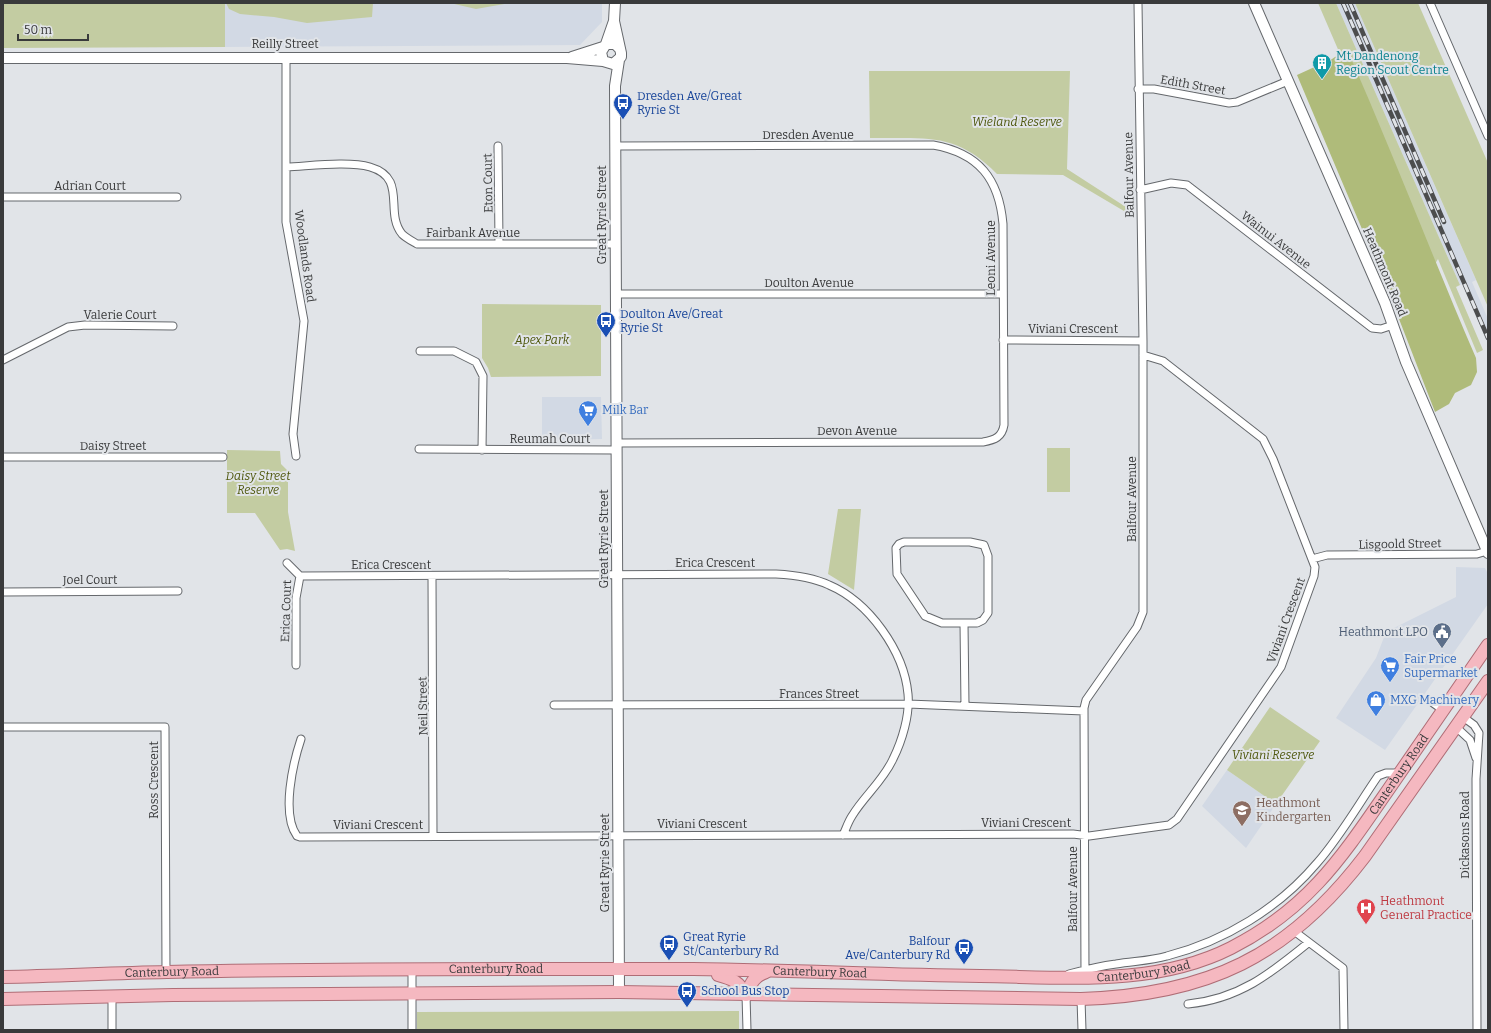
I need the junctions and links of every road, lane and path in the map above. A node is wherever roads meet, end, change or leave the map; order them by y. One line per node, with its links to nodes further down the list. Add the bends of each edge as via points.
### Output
1 (615, 3): 5 (street)
2 (1138, 3): 15 (street, Balfour Avenue)
3 (1254, 3): 13 (street, Heathmont Road)
4 (1430, 3): 16 (street)
5 (614, 21): 6 (street); 7 (street)
6 (605, 46): 7 (street, via 615,44); 10 (street, Reilly Street); 12 (street, via 601,52)
7 (620, 49): 11 (street)
8 (286, 57): 9 (street, Reilly Street); 10 (street, Reilly Street); 19 (street, Woodlands Road)
9 (3, 58)
10 (567, 58): 12 (street, Reilly Street)
11 (619, 60): 12 (street, via 613,64); 14 (street, Great Ryrie Street)
12 (604, 62): 14 (street, Great Ryrie Street)
13 (1288, 81): 15 (street, Edith Street, via 1238,102 1229,103 1154,89); 28 (street, Heathmont Road)
14 (615, 86): 18 (street, Great Ryrie Street)
15 (1138, 89): 21 (street, Balfour Avenue)
16 (1488, 136)
17 (498, 146): 24 (street, Eton Court)
18 (615, 146): 20 (street, Dresden Avenue, via 933,145 972,158); 25 (street, Great Ryrie Street)
19 (287, 167): 24 (street, Fairbank Avenue, via 359,165 380,171 388,178 394,189 396,222 402,234 417,244); 38 (street, Woodlands Road, via 286,222 304,321 293,434)
20 (990, 178): 27 (street, Leoni Avenue, via 998,194 1003,216)
21 (1140, 190): 28 (street, Wainui Avenue, via 1171,183 1187,185 1372,328 1381,329); 31 (street, Balfour Avenue)
22 (3, 197): 23 (street, Adrian Court)
23 (177, 197)
24 (500, 243): 25 (street, Fairbank Avenue)
25 (615, 244): 26 (street, Great Ryrie Street)
26 (615, 294): 27 (street, Doulton Avenue); 35 (street, Great Ryrie Street)
27 (1002, 294): 30 (street, Leoni Avenue)
28 (1393, 325): 41 (street, Heathmont Road, via 1406,362)
29 (173, 326): 34 (street, Valerie Court, via 68,327)
30 (1003, 340): 31 (street, Viviani Crescent); 35 (street, Devon Avenue, via 1004,425 1001,434 992,440)
31 (1143, 341): 33 (street, Balfour Avenue)
32 (420, 351): 37 (street, via 454,352 476,362 483,376)
33 (1143, 355): 42 (street, Viviani Crescent, via 1163,361 1263,440 1273,459); 59 (street, Balfour Avenue, via 1142,616 1086,700)
34 (3, 360)
35 (617, 446): 37 (street, Reumah Court); 44 (street, Great Ryrie Street)
36 (420, 449): 37 (street, Reumah Court)
37 (482, 450)
38 (296, 456)
39 (3, 457): 40 (street, Daisy Street)
40 (223, 457)
41 (1487, 552): 42 (street, Lisgoold Street, via 1327,555)
42 (1312, 559): 69 (street, Viviani Crescent, via 1315,567 1314,576 1281,667 1177,819 1156,828)
43 (287, 562): 45 (street, Erica Court)
44 (617, 575): 46 (street, Erica Crescent); 54 (street, Erica Crescent, via 776,574 806,577 830,585 856,602 882,630 899,663); 56 (street, Great Ryrie Street)
45 (300, 576): 46 (street, Erica Crescent); 51 (street, Erica Court, via 296,598)
46 (432, 576): 70 (street, Neil Street)
47 (178, 591): 48 (street, Joel Court)
48 (3, 592)
49 (964, 623): 49 (street, via 935,622 920,611 896,574 896,548 899,544 970,542 986,547 988,613 980,622); 57 (street)
50 (1488, 645): 58 (main road, Canterbury Road)
51 (296, 665)
52 (1488, 681): 60 (main road, Canterbury Road)
53 (1433, 703): 58 (street)
54 (908, 704): 56 (street, Frances Street); 57 (street, Frances Street); 68 (street, Erica Crescent, via 906,719 893,759 883,777 852,816)
55 (554, 705): 56 (street, Frances Street)
56 (618, 705): 71 (street, Great Ryrie Street)
57 (965, 706): 59 (street, Frances Street)
58 (1443, 710): 60 (main road); 62 (main road); 67 (main road, Canterbury Road)
59 (1084, 711): 69 (street, Balfour Avenue)
60 (1463, 717): 62 (main road, Canterbury Road); 63 (street, via 1474,725)
61 (3, 727): 78 (street, Ross Crescent, via 165,727)
62 (1456, 727): 65 (street); 72 (main road, Canterbury Road, via 1347,880 1326,903)
63 (1479, 733): 65 (street); 66 (street, Dickasons Road)
64 (301, 739): 70 (street, Viviani Crescent, via 290,791 292,827 297,836)
65 (1470, 740): 66 (street, Dickasons Road)
66 (1476, 760): 93 (street, Dickasons Road)
67 (1400, 773): 79 (street, via 1378,776 1318,863 1287,893 1251,920 1204,943 1167,956); 79 (main road, Canterbury Road, via 1326,877 1276,921 1234,946 1188,965 1151,973)
68 (843, 835): 69 (street, Viviani Crescent); 71 (street, Viviani Crescent)
69 (1084, 835): 79 (street, Balfour Avenue)
70 (433, 836): 71 (street, Viviani Crescent)
71 (617, 836): 74 (street, Great Ryrie Street)
72 (1294, 931): 73 (street); 85 (main road, Canterbury Road, via 1236,967 1181,988 1143,995)
73 (1308, 943): 87 (street, via 1274,971 1249,986 1209,1002); 92 (street, via 1343,968)
74 (618, 969): 75 (main road, Canterbury Road); 76 (main road, Canterbury Road); 81 (street, Great Ryrie Street)
75 (699, 969): 77 (main road, Canterbury Road); 83 (main road, via 733,979 741,984)
76 (412, 970): 78 (main road, Canterbury Road); 82 (street)
77 (768, 971): 79 (main road, Canterbury Road, via 1055,977); 83 (main road, via 758,975)
78 (166, 972): 80 (main road, Canterbury Road)
79 (1085, 973)
80 (3, 977)
81 (619, 992): 82 (main road, Canterbury Road); 83 (main road, Canterbury Road)
82 (412, 993): 84 (main road, Canterbury Road); 89 (street)
83 (746, 995): 85 (main road, Canterbury Road); 90 (street)
84 (112, 997): 86 (main road, Canterbury Road); 88 (street)
85 (1081, 999): 91 (street)
86 (3, 1000)
87 (1188, 1004)
88 (112, 1030)
89 (412, 1030)
90 (747, 1030)
91 (1082, 1030)
92 (1344, 1030)
93 (1477, 1030)

